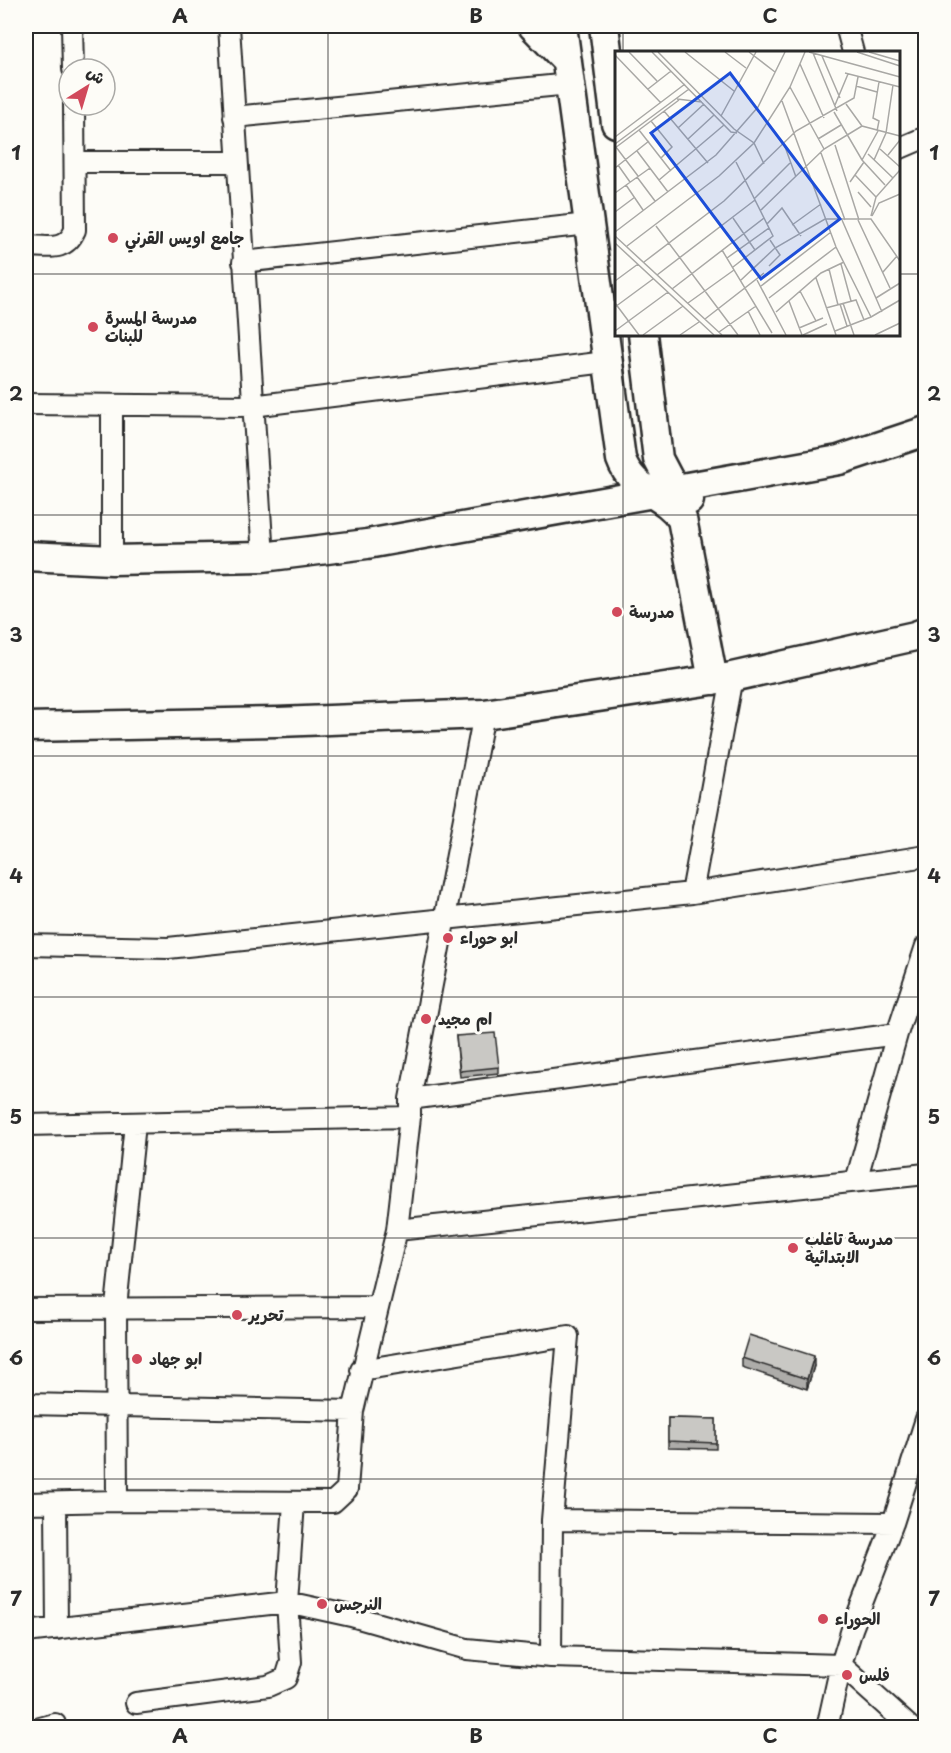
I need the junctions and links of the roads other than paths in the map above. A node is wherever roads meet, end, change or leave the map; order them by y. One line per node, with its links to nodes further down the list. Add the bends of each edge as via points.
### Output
1 (72, 26): 8 (street)
2 (229, 26): 12 (street)
3 (533, 26): 9 (street)
4 (562, 26): 9 (street)
5 (604, 26): 10 (street)
6 (846, 26): 7 (street)
7 (853, 51)
8 (73, 57)
9 (568, 73): 12 (street); 17 (street)
10 (615, 115)
11 (74, 117): 15 (street)
12 (234, 117): 16 (street)
13 (926, 137): 14 (street)
14 (900, 148)
15 (76, 162): 16 (street); 18 (street, via 75,230 70,241 63,246)
16 (237, 162): 19 (street)
17 (588, 224): 19 (street); 21 (street)
18 (26, 246)
19 (243, 262): 24 (street)
20 (643, 336): 26 (street, via 658,459 666,475)
21 (606, 362): 24 (street); 26 (street, via 621,459 634,482)
22 (26, 404): 23 (street)
23 (112, 405): 24 (street); 29 (street)
24 (252, 406): 28 (street)
25 (926, 431): 26 (street, via 839,460)
26 (665, 491): 28 (street, via 367,544); 31 (street, via 686,528)
27 (26, 556): 29 (street)
28 (263, 557): 29 (street)
29 (112, 560)
30 (926, 632): 31 (street)
31 (723, 679): 32 (street); 35 (street)
32 (484, 714): 33 (street); 36 (street)
33 (26, 727)
34 (926, 856): 35 (street)
35 (692, 893): 36 (street)
36 (442, 920): 37 (street, via 168,948); 40 (street)
37 (26, 945)
38 (926, 946): 39 (street)
39 (897, 1034): 40 (street); 44 (street)
40 (410, 1108): 41 (street); 45 (street)
41 (135, 1124): 42 (street); 46 (street)
42 (26, 1125)
43 (926, 1174): 44 (street)
44 (856, 1181): 45 (street)
45 (397, 1230): 47 (street)
46 (116, 1307): 47 (street); 48 (street); 51 (street)
47 (376, 1307): 49 (street)
48 (26, 1309)
49 (362, 1370): 52 (street); 58 (street, via 568,1336)
50 (26, 1404): 51 (street)
51 (117, 1405): 52 (street); 54 (street)
52 (353, 1411): 56 (street, via 347,1489 333,1502)
53 (926, 1419): 59 (street)
54 (117, 1501): 56 (street); 57 (street)
55 (26, 1503): 57 (street)
56 (294, 1503): 60 (street)
57 (56, 1504): 61 (street)
58 (552, 1520): 59 (street); 63 (street)
59 (893, 1523): 64 (street)
60 (287, 1602): 61 (street); 63 (street, via 467,1649); 65 (street, via 291,1662 281,1682)
61 (57, 1629): 62 (street)
62 (26, 1632)
63 (551, 1658): 64 (street)
64 (841, 1665): 66 (street); 67 (street)
65 (136, 1704)
66 (827, 1728)
67 (911, 1728)

